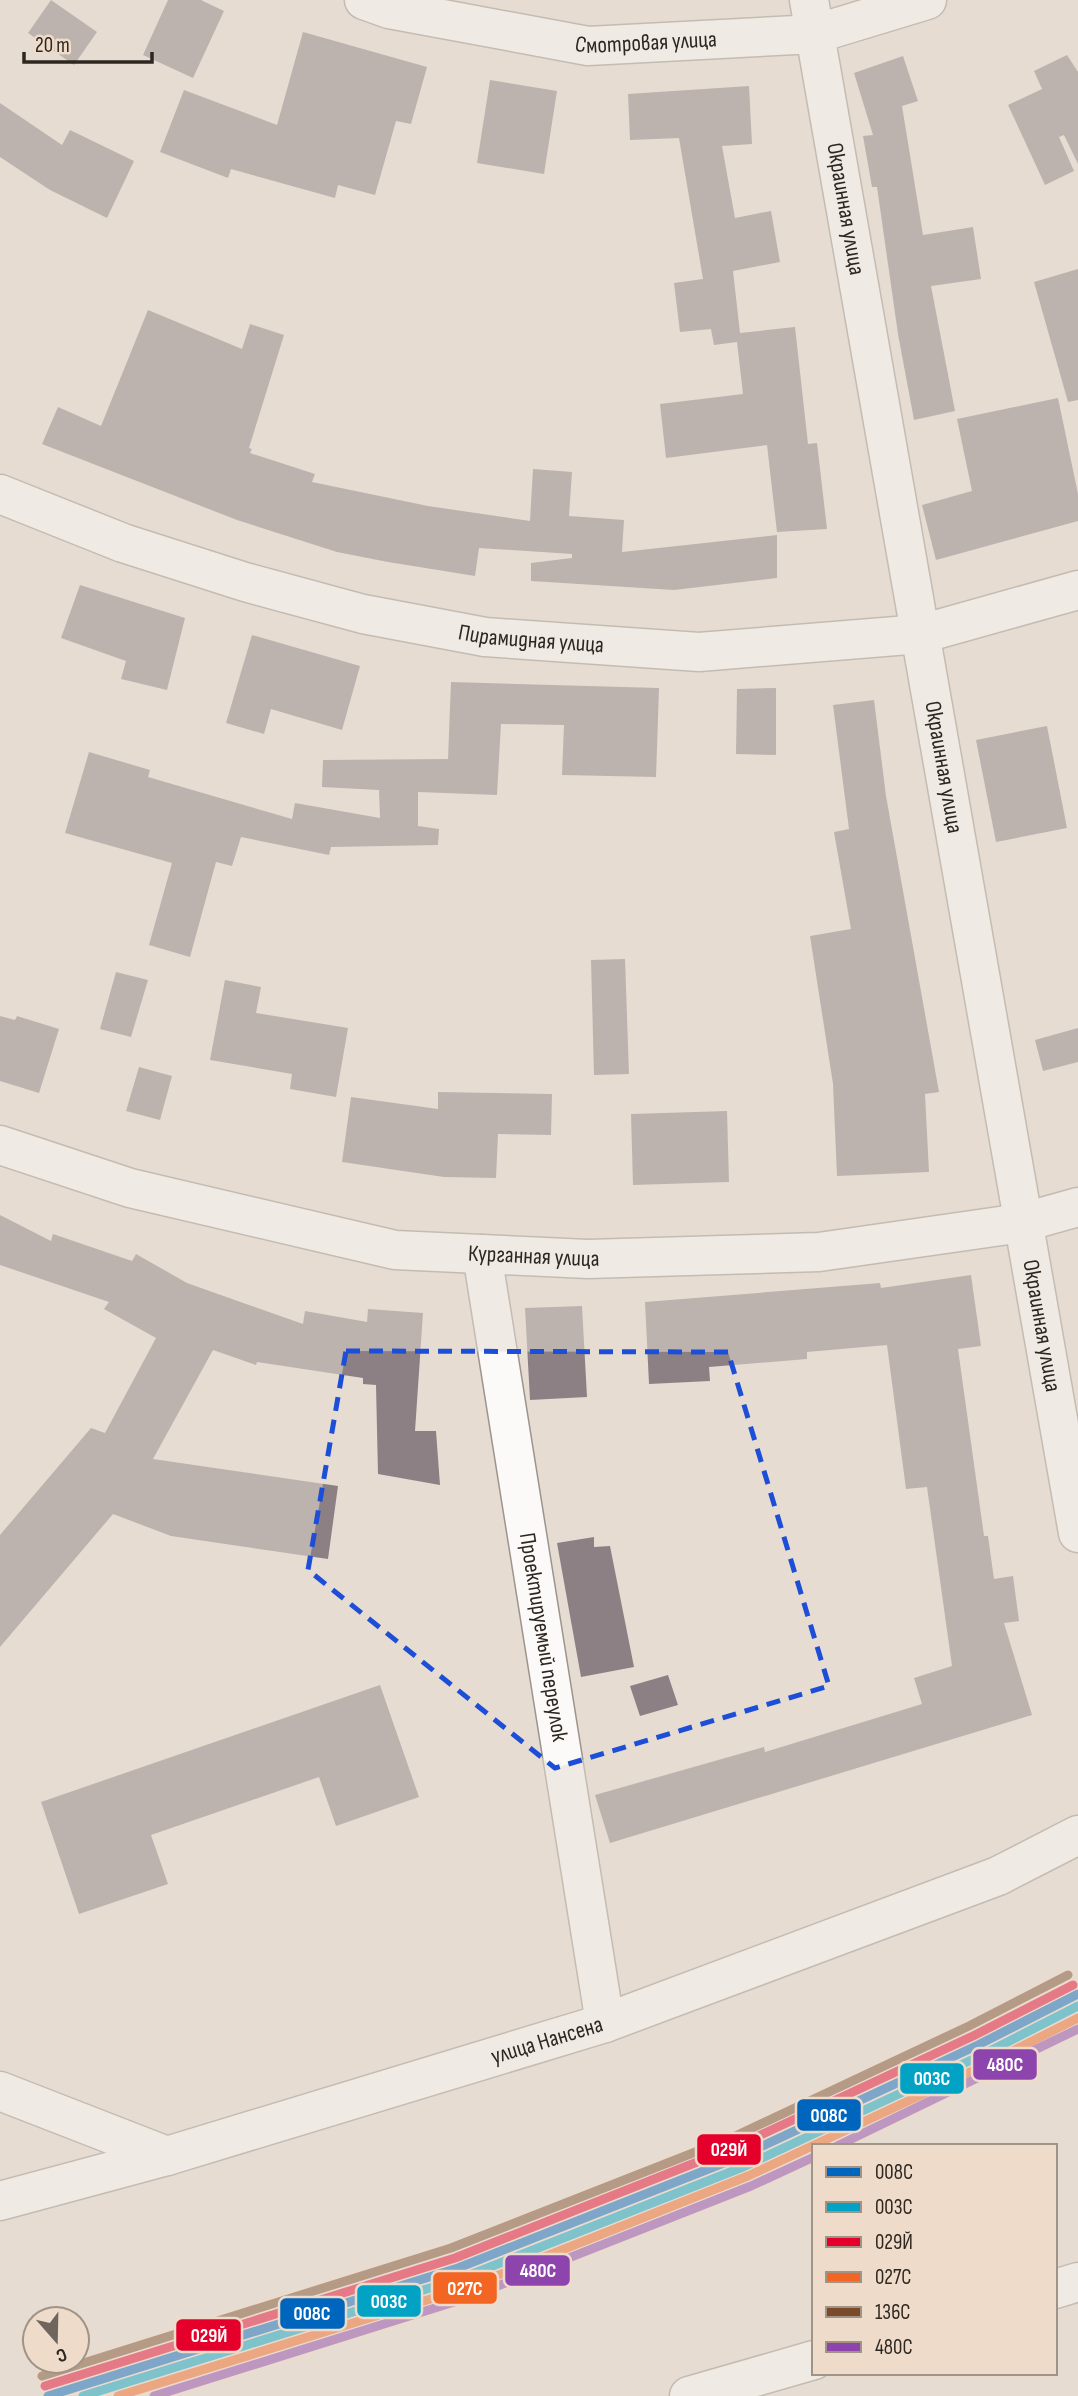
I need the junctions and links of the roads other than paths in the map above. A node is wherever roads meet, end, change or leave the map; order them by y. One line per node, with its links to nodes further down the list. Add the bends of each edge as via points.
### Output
1 (364, 0): 3 (street, Смотровая улица, via 388,9 588,46)
2 (926, 0): 3 (street, Смотровая улица)
3 (812, 17): 6 (street, Окраинная улица)
4 (0, 495): 6 (street, Пирамидная улица, via 245,582 363,614 485,637 699,652)
5 (1078, 590): 6 (street, Пирамидная улица)
6 (921, 634): 9 (street, Окраинная улица)
7 (0, 1145): 10 (street, Курганная улица, via 130,1188 395,1250)
8 (1078, 1208): 9 (street, Курганная улица)
9 (1021, 1223): 10 (street, Курганная улица, via 819,1252 588,1259); 11 (street, Окраинная улица)
10 (482, 1254): 13 (street, Проектируемый переулок)
11 (1078, 1533)
12 (1078, 1835): 13 (street, улица Нансена, via 998,1876)
13 (605, 2022): 15 (street, улица Нансена)
14 (0, 2091): 15 (street)
15 (167, 2156): 16 (street, улица Нансена)
16 (0, 2201)
17 (1078, 2283): 18 (street)
18 (1057, 2288)
19 (812, 2361): 20 (street)
20 (689, 2396)

